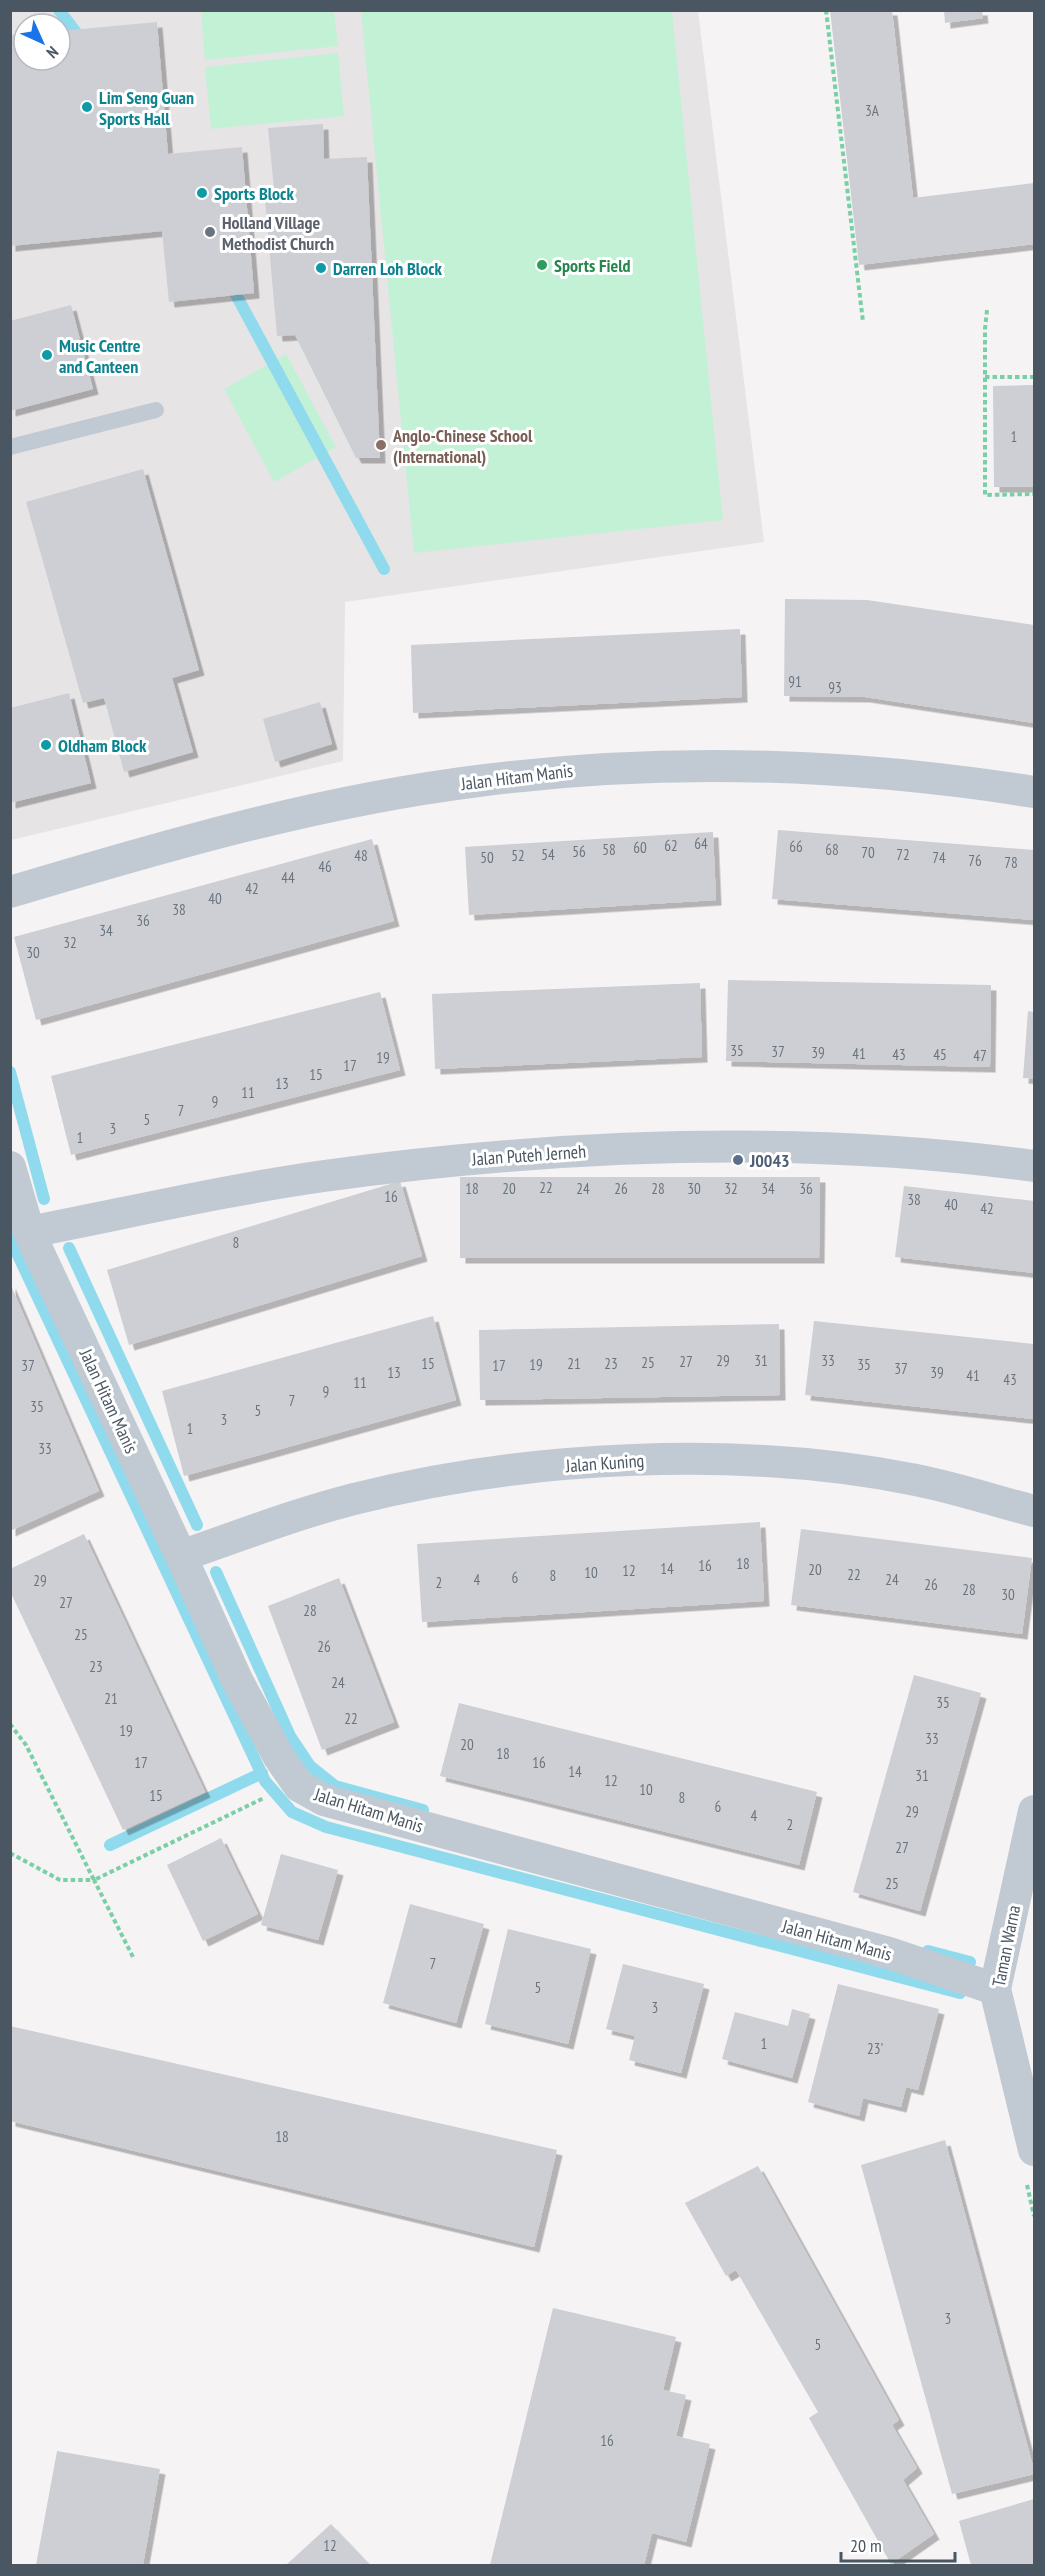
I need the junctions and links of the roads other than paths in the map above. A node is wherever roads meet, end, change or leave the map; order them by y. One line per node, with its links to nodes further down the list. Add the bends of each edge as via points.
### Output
1 (156, 410): 2 (lane)
2 (10, 447)
3 (1035, 792): 4 (street, Jalan Hitam Manis, via 944,778 723,765 575,771 476,781 358,800 174,843)
4 (10, 892)
5 (1035, 1166): 7 (street, Jalan Puteh Jerneh, via 892,1152 727,1146 471,1158 237,1190)
6 (10, 1167): 7 (street, Jalan Hitam Manis)
7 (28, 1232): 9 (street, Jalan Hitam Manis)
8 (1035, 1511): 9 (street, Jalan Kuning, via 917,1480 801,1464 620,1460 464,1476 357,1498)
9 (182, 1556): 11 (street, Jalan Hitam Manis, via 238,1682 279,1757 299,1786 324,1800 889,1953)
10 (1035, 1811): 11 (street, Taman Warna)
11 (995, 1989): 12 (street, Taman Warna)
12 (1035, 2150)

